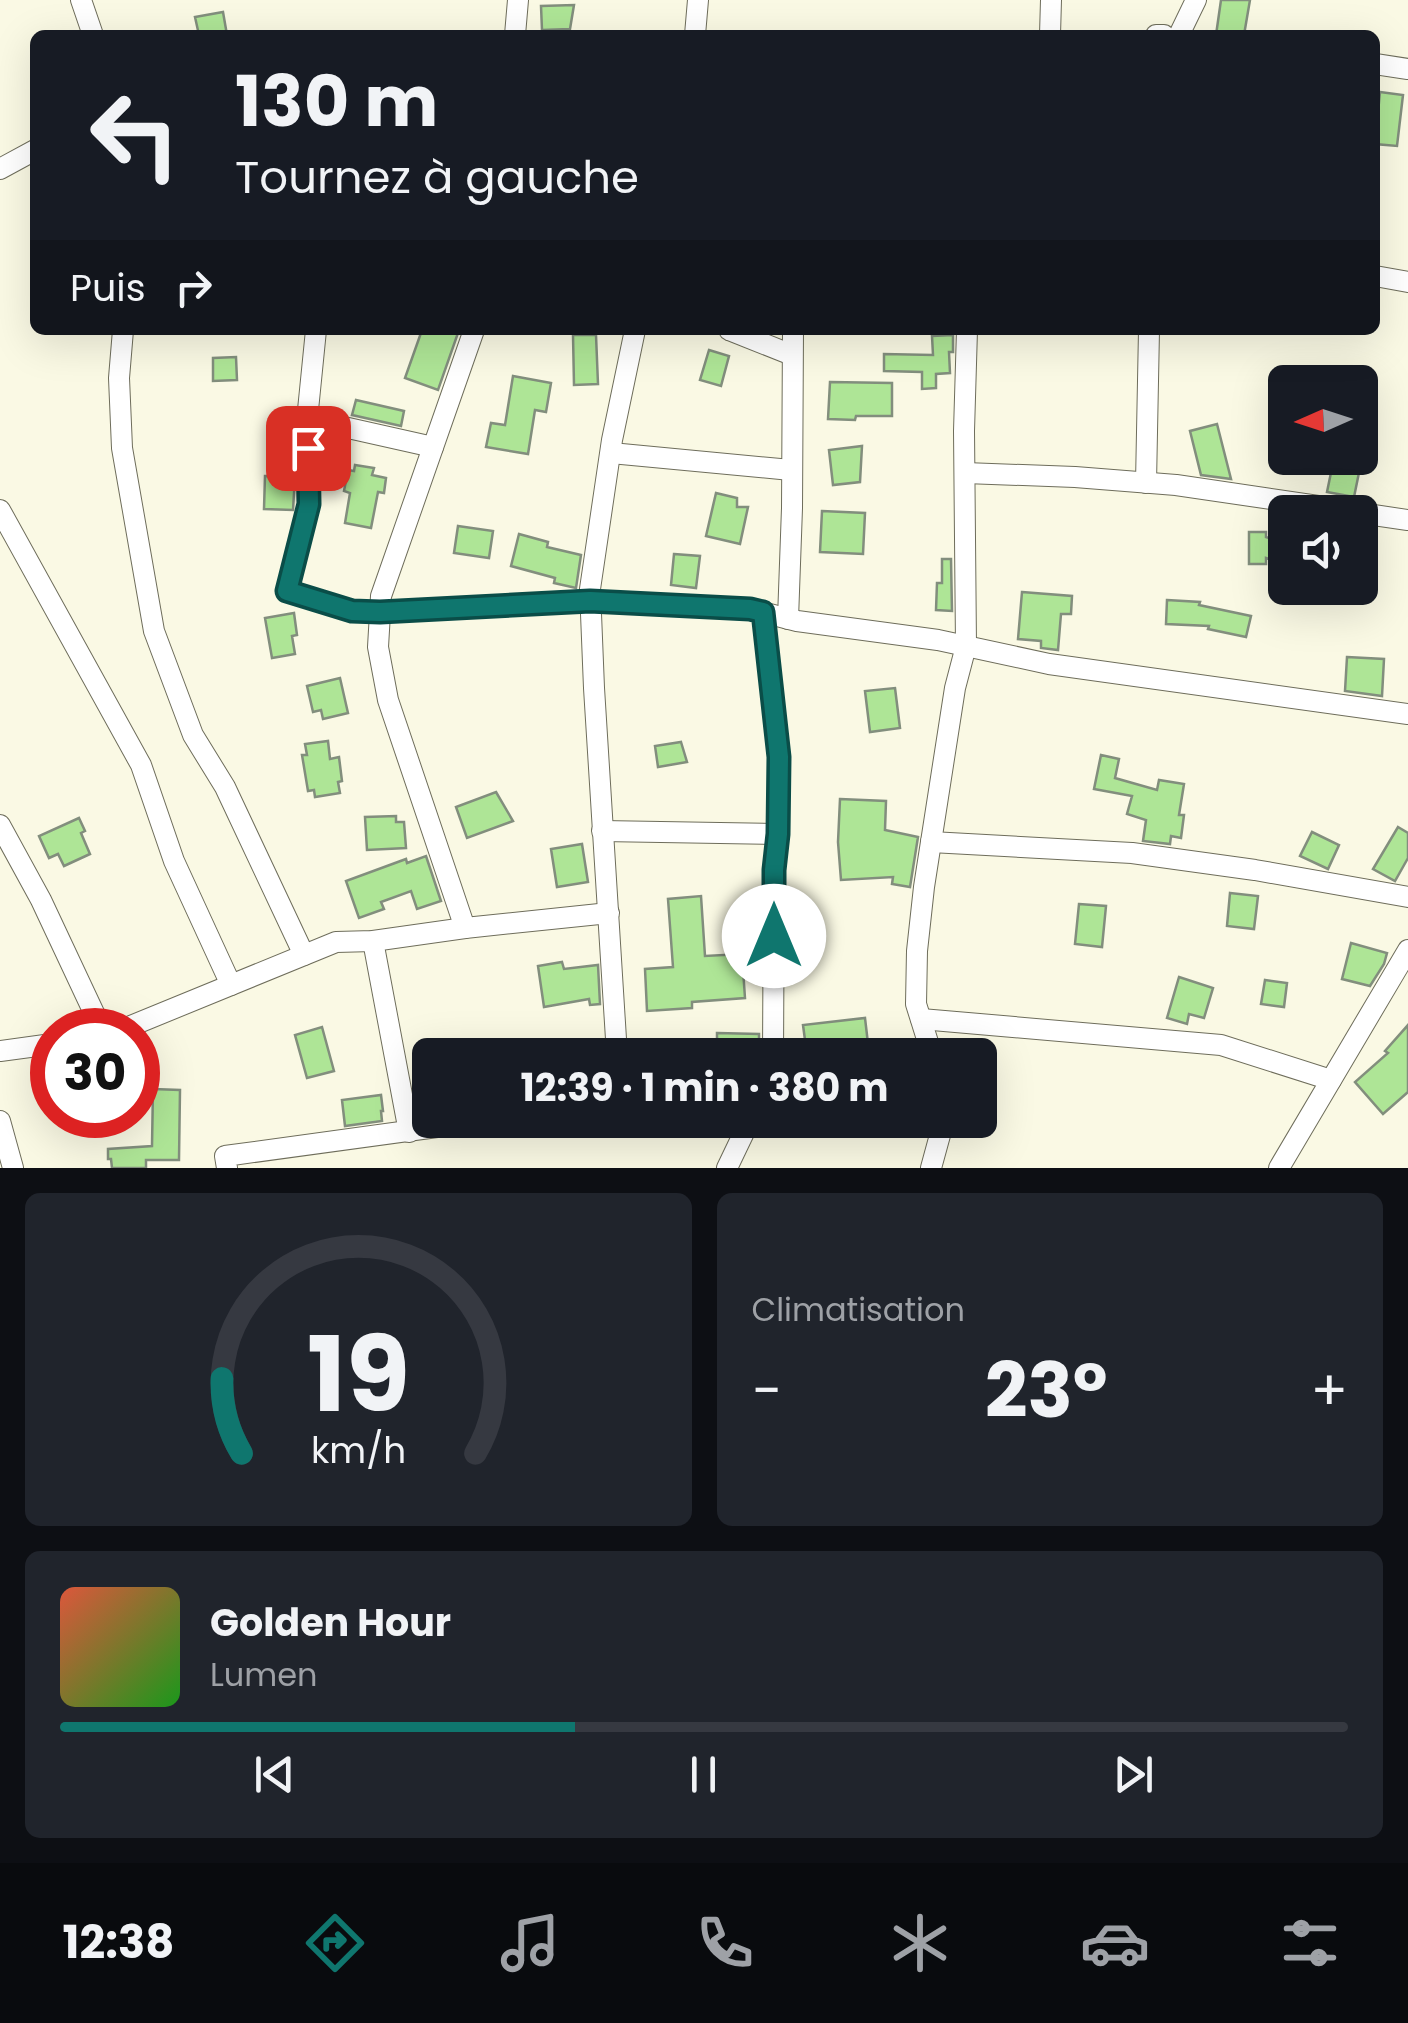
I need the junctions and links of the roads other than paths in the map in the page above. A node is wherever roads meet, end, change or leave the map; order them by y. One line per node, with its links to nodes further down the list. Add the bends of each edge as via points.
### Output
1 (81, 0): 6 (street)
2 (518, 0): 7 (street)
3 (698, 0): 8 (street)
4 (1051, 0): 9 (street)
5 (1196, 0): 10 (street)
6 (92, 30)
7 (515, 30)
8 (695, 30)
9 (1050, 30)
10 (1182, 30)
11 (1380, 65): 12 (street)
12 (1408, 69)
13 (30, 153): 14 (street)
14 (0, 169)
15 (1380, 277): 16 (street)
16 (1408, 282)
17 (123, 335): 51 (street, via 122,448 154,631 193,735)
18 (316, 335): 26 (street)
19 (472, 335): 27 (street)
20 (634, 335): 28 (street)
21 (741, 335): 25 (street)
22 (793, 335): 25 (street)
23 (966, 335): 30 (street)
24 (1148, 335): 31 (street)
25 (792, 355): 29 (street)
26 (308, 420): 27 (street); 37 (street, via 309,504 287,591 352,611)
27 (433, 447): 37 (street)
28 (610, 453): 29 (street); 36 (street)
29 (790, 470): 39 (street)
30 (964, 473): 31 (street); 40 (street)
31 (1146, 483): 32 (street)
32 (1268, 500)
33 (0, 510): 52 (street, via 141,765 174,861)
34 (1378, 516): 35 (street)
35 (1408, 520)
36 (590, 601): 37 (street); 38 (street); 43 (street)
37 (380, 612): 48 (street, via 378,647 388,700)
38 (763, 612): 39 (street); 44 (street, via 779,757)
39 (788, 619): 40 (street)
40 (966, 646): 41 (street, via 1049,664); 45 (street)
41 (1408, 714)
42 (0, 830): 53 (street)
43 (602, 832): 44 (street); 47 (street)
44 (778, 834): 57 (street)
45 (931, 842): 46 (street, via 1132,853); 55 (street, via 918,951)
46 (1408, 896)
47 (610, 913): 48 (street); 56 (street)
48 (465, 928): 49 (street)
49 (374, 941): 51 (street, via 336,942); 63 (street)
50 (1408, 950): 61 (street)
51 (304, 955): 52 (street)
52 (230, 985): 54 (street)
53 (92, 1008)
54 (160, 1014)
55 (921, 1019): 58 (street); 61 (street, via 1221,1045)
56 (617, 1038)
57 (773, 1038)
58 (927, 1038)
59 (30, 1047): 60 (street)
60 (0, 1051)
61 (1331, 1080): 70 (street)
62 (0, 1121): 66 (street)
63 (410, 1132): 67 (street, via 225,1156)
64 (741, 1138): 68 (street)
65 (939, 1138): 69 (street)
66 (13, 1168)
67 (226, 1168)
68 (727, 1168)
69 (930, 1168)
70 (1279, 1168)

